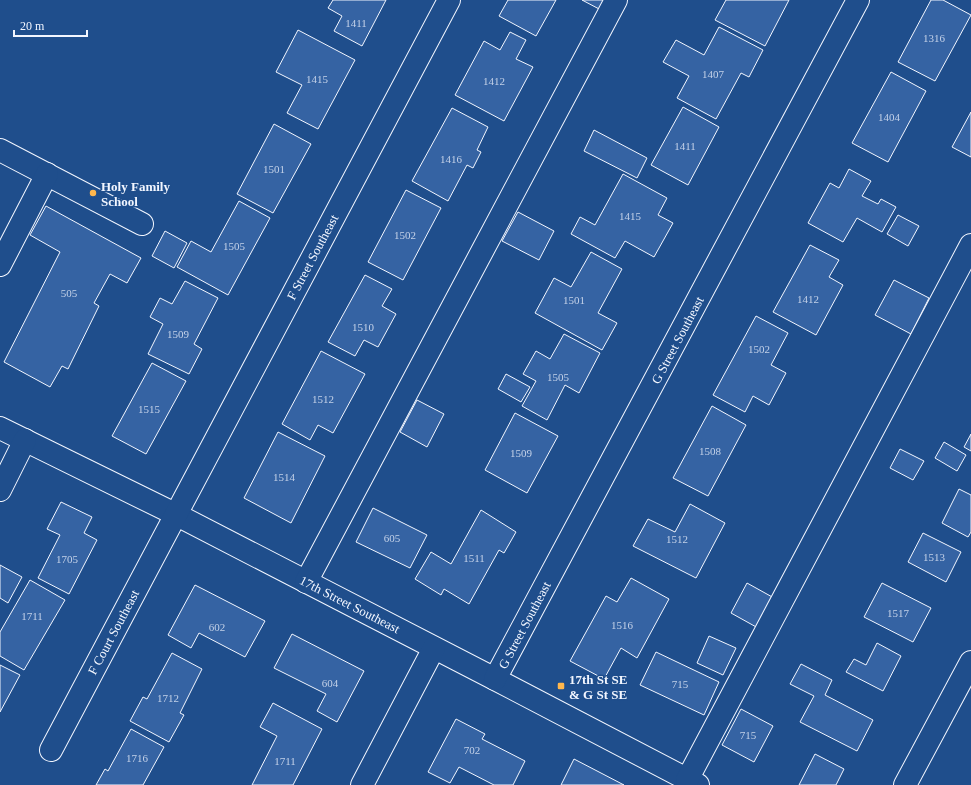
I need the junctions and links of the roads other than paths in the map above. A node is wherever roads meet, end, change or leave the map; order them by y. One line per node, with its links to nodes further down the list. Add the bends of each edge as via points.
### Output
1 (448, 0): 12 (street, F Street Southeast)
2 (616, 0): 13 (street)
3 (858, 0): 16 (street, G Street Southeast)
4 (0, 150): 5 (street)
5 (47, 174): 6 (street); 8 (street)
6 (142, 224)
7 (971, 245): 18 (street)
8 (0, 265)
9 (0, 428): 10 (street, 17th Street Southeast)
10 (26, 440): 11 (street); 12 (street, 17th Street Southeast)
11 (0, 490)
12 (175, 514): 13 (street, 17th Street Southeast); 17 (street, F Court Southeast)
13 (306, 582): 14 (street, 17th Street Southeast)
14 (434, 648): 16 (street, 17th Street Southeast); 19 (street)
15 (971, 662): 20 (street)
16 (495, 679): 18 (street, 17th Street Southeast)
17 (51, 750)
18 (695, 784)
19 (362, 785)
20 (905, 785)

